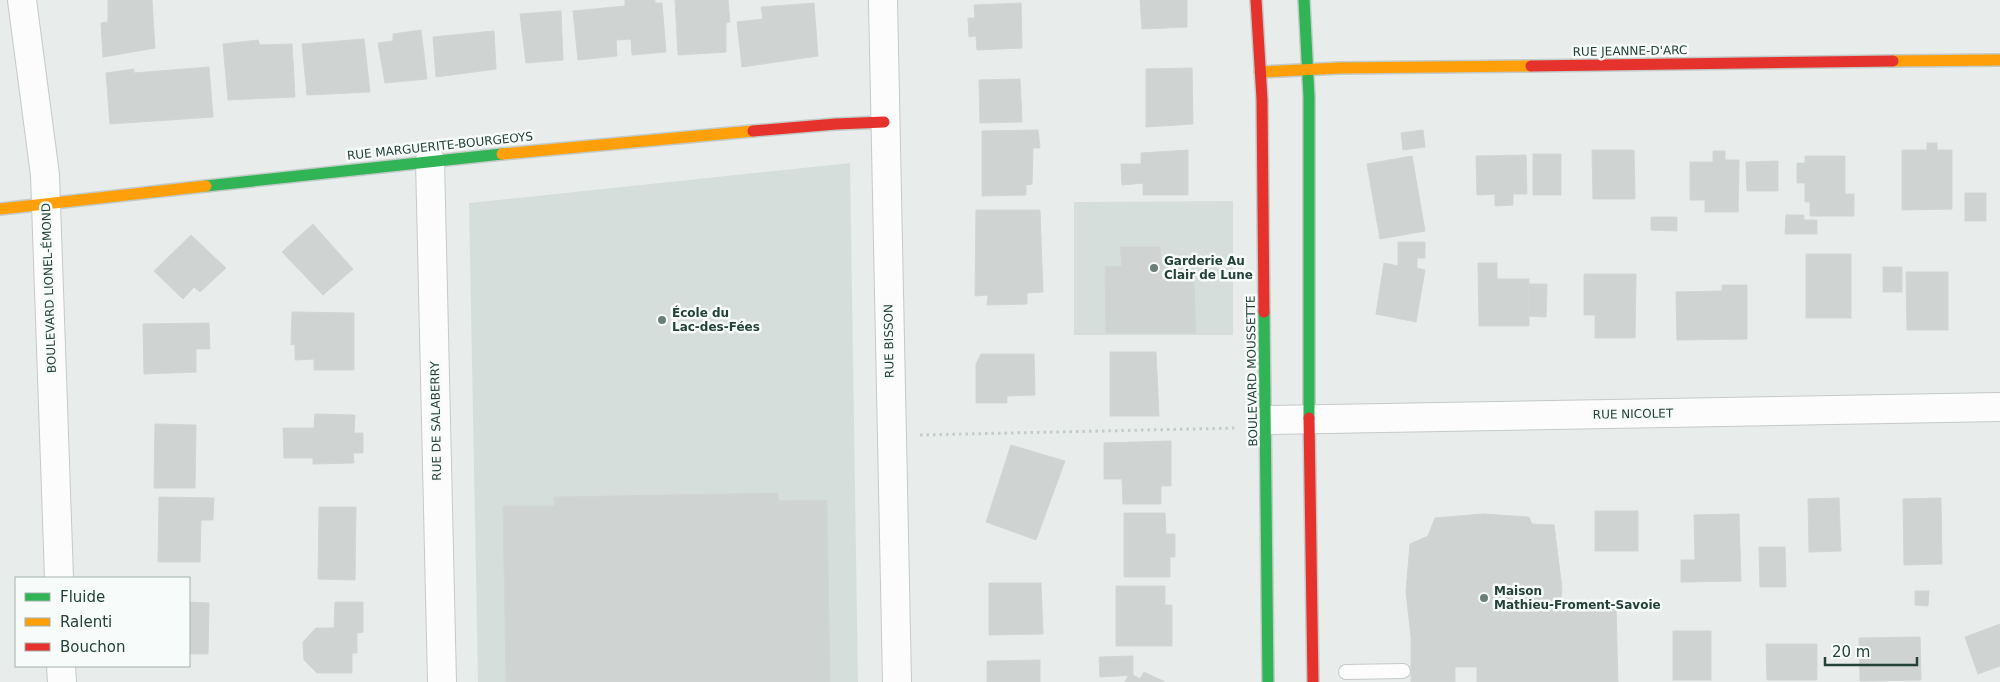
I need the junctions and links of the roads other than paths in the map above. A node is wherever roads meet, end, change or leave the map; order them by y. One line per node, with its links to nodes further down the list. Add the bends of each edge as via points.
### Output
1 (22, 0): 10 (street, BOULEVARD LIONEL-ÉMOND)
2 (883, 0): 8 (street, RUE BISSON)
3 (1256, 0): 7 (street, BOULEVARD MOUSSETTE)
4 (1304, 0): 6 (street)
5 (2000, 60): 6 (street, RUE JEANNE-D'ARC)
6 (1308, 70): 7 (street, RUE JEANNE-D'ARC); 14 (street)
7 (1260, 72): 13 (street, BOULEVARD MOUSSETTE)
8 (884, 122): 9 (street, RUE MARGUERITE-BOURGEOYS); 21 (street, RUE BISSON)
9 (430, 160): 10 (street, RUE MARGUERITE-BOURGEOYS); 20 (street, RUE DE SALABERRY)
10 (46, 203): 11 (street, RUE MARGUERITE-BOURGEOYS); 15 (street, BOULEVARD LIONEL-ÉMOND)
11 (0, 209)
12 (2000, 407): 14 (street, RUE NICOLET)
13 (1267, 420): 14 (street, RUE NICOLET); 22 (street, BOULEVARD MOUSSETTE)
14 (1309, 420): 23 (street)
15 (58, 577)
16 (61, 667): 19 (street)
17 (1403, 671): 18 (lane)
18 (1346, 672)
19 (62, 682)
20 (442, 682)
21 (896, 682)
22 (1268, 682)
23 (1313, 682)

